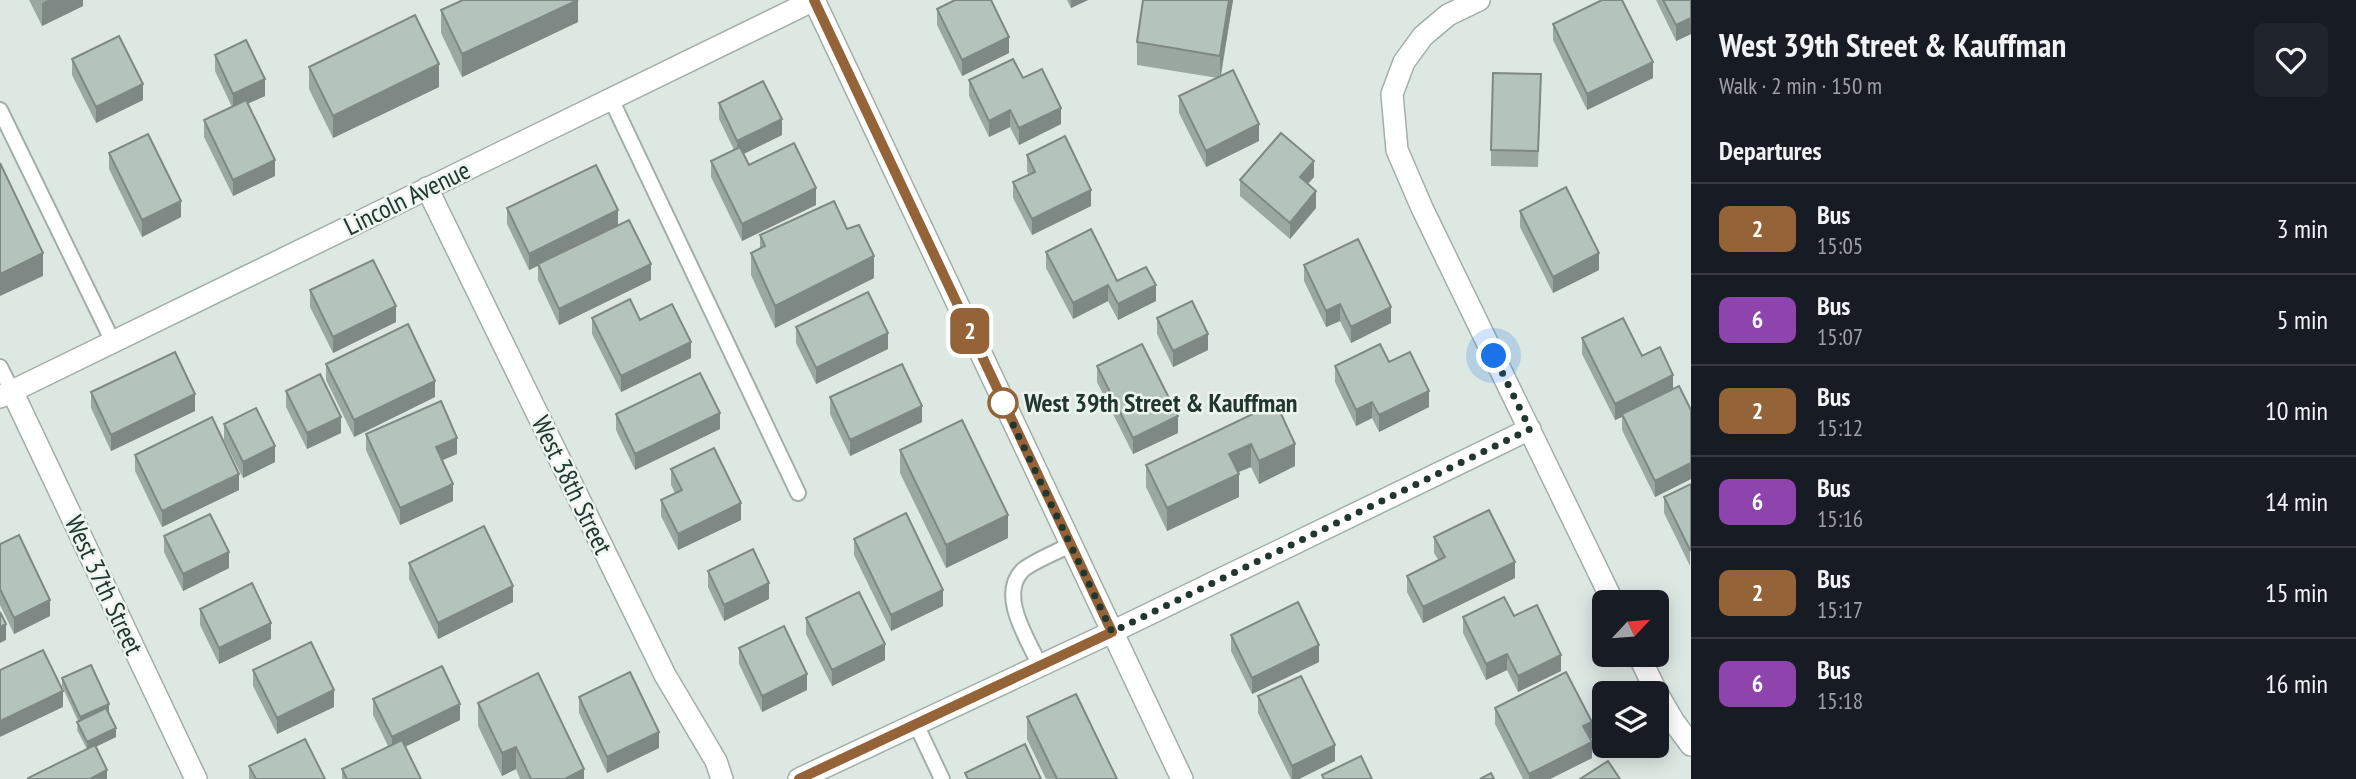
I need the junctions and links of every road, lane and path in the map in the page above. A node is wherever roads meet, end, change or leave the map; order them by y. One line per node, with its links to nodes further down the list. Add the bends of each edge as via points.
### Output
1 (814, 0): 3 (street, Lincoln Avenue); 11 (street)
2 (1479, 0): 9 (street, via 1447,15 1423,36 1404,62 1392,94 1397,150)
3 (611, 99): 5 (street, Lincoln Avenue); 10 (lane)
4 (0, 110): 6 (lane)
5 (427, 188): 6 (street, Lincoln Avenue); 19 (street, West 38th Street, via 665,675)
6 (113, 342): 8 (street, Lincoln Avenue)
7 (0, 367): 8 (lane)
8 (6, 394): 18 (street, West 37th Street)
9 (1530, 429): 12 (street); 13 (street)
10 (799, 493)
11 (1070, 545): 13 (street); 14 (lane, via 1023,570 1013,587 1014,607)
12 (1607, 590)
13 (1112, 632): 14 (street); 22 (street)
14 (1040, 666): 16 (street)
15 (1669, 713): 17 (street)
16 (916, 724): 20 (street); 21 (lane)
17 (1691, 745)
18 (196, 779)
19 (722, 779)
20 (799, 779)
21 (942, 779)
22 (1182, 779)

